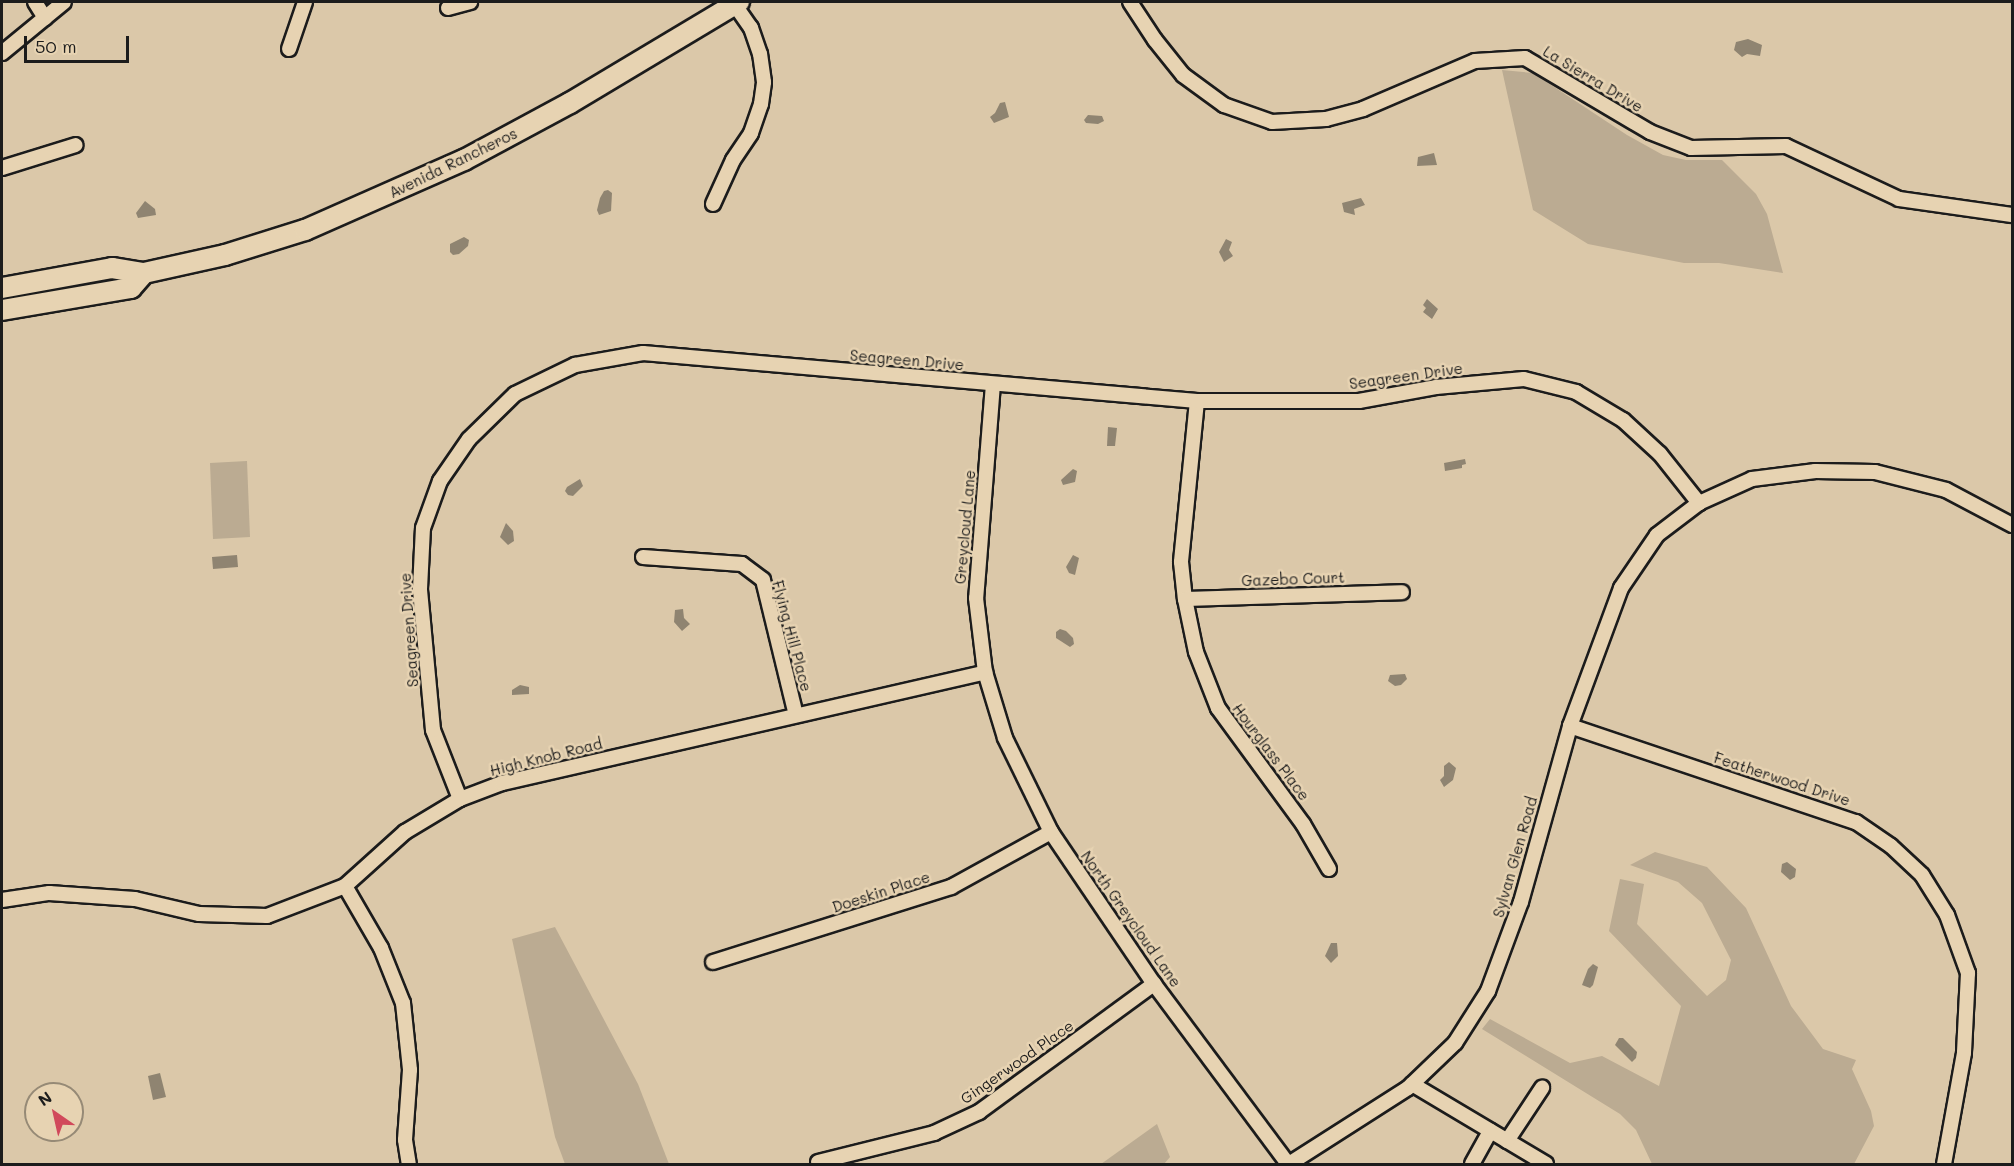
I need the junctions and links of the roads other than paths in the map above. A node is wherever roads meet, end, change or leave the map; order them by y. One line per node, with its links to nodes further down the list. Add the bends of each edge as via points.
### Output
1 (35, 2): 8 (street)
2 (64, 2): 8 (street)
3 (305, 2): 9 (street)
4 (470, 2): 7 (street)
5 (736, 2): 13 (street, via 751,28 764,82 751,133 733,160); 15 (main road, Avenida Rancheros, via 570,103 402,189 305,230 225,255)
6 (1130, 2): 14 (street, La Sierra Drive, via 1183,75 1224,105 1272,122 1326,119 1363,109 1475,61 1525,58 1650,132 1691,148 1785,146 1899,199)
7 (448, 8)
8 (45, 18): 10 (street)
9 (290, 49)
10 (2, 53)
11 (76, 145): 12 (street)
12 (2, 168)
13 (713, 204)
14 (2013, 215)
15 (144, 273): 16 (main road, Avenida Rancheros, via 112,268); 17 (main road, Avenida Rancheros, via 131,288)
16 (2, 288)
17 (2, 310)
18 (993, 384): 19 (street, Seagreen Drive); 25 (street, Greycloud Lane, via 976,598); 28 (street, Seagreen Drive, via 643,353 576,365 515,394 469,439 440,481 423,528 420,589 433,730)
19 (1197, 400): 20 (street, Seagreen Drive, via 1359,401 1436,387 1524,379 1576,392 1623,420 1660,454); 24 (street, Hourglass Place, via 1180,562)
20 (1699, 503): 21 (street, Sylvan Glen Road, via 1752,479 1815,471 1875,472 1946,490); 27 (street, Sylvan Glen Road, via 1657,535 1621,588)
21 (2013, 525)
22 (643, 557): 26 (street, Flying Hill Place, via 742,564 763,580)
23 (1402, 592): 24 (street, Gazebo Court)
24 (1185, 599): 30 (street, Hourglass Place, via 1196,652 1218,708 1303,824)
25 (985, 672): 26 (street, High Knob Road); 29 (street, North Greycloud Lane, via 1005,738)
26 (796, 715): 28 (street, High Knob Road, via 502,783)
27 (1570, 726): 35 (street, Sylvan Glen Road, via 1521,902 1488,991 1455,1043); 44 (street, Featherwood Drive, via 1856,822 1891,846 1922,875 1947,915 1968,973 1964,1053)
28 (460, 799): 31 (street, High Knob Road, via 405,832)
29 (1051, 832): 33 (street, Doeskin Place, via 951,887); 34 (street, North Greycloud Lane)
30 (1329, 869)
31 (345, 886): 32 (street, High Knob Road, via 267,916 199,914 135,899 49,893); 40 (street, via 381,948 403,1003 410,1070 405,1140)
32 (2, 900)
33 (713, 962)
34 (1154, 984): 39 (street, Gingerwood Place, via 979,1112 934,1134); 41 (street, North Greycloud Lane)
35 (1412, 1084): 37 (street); 41 (street, Sylvan Glen Road)
36 (1542, 1088): 38 (street)
37 (1490, 1131): 38 (street); 42 (street)
38 (1507, 1141): 43 (street)
39 (819, 1161)
40 (409, 1164)
41 (1288, 1164)
42 (1472, 1164)
43 (1546, 1164)
44 (1944, 1164)

